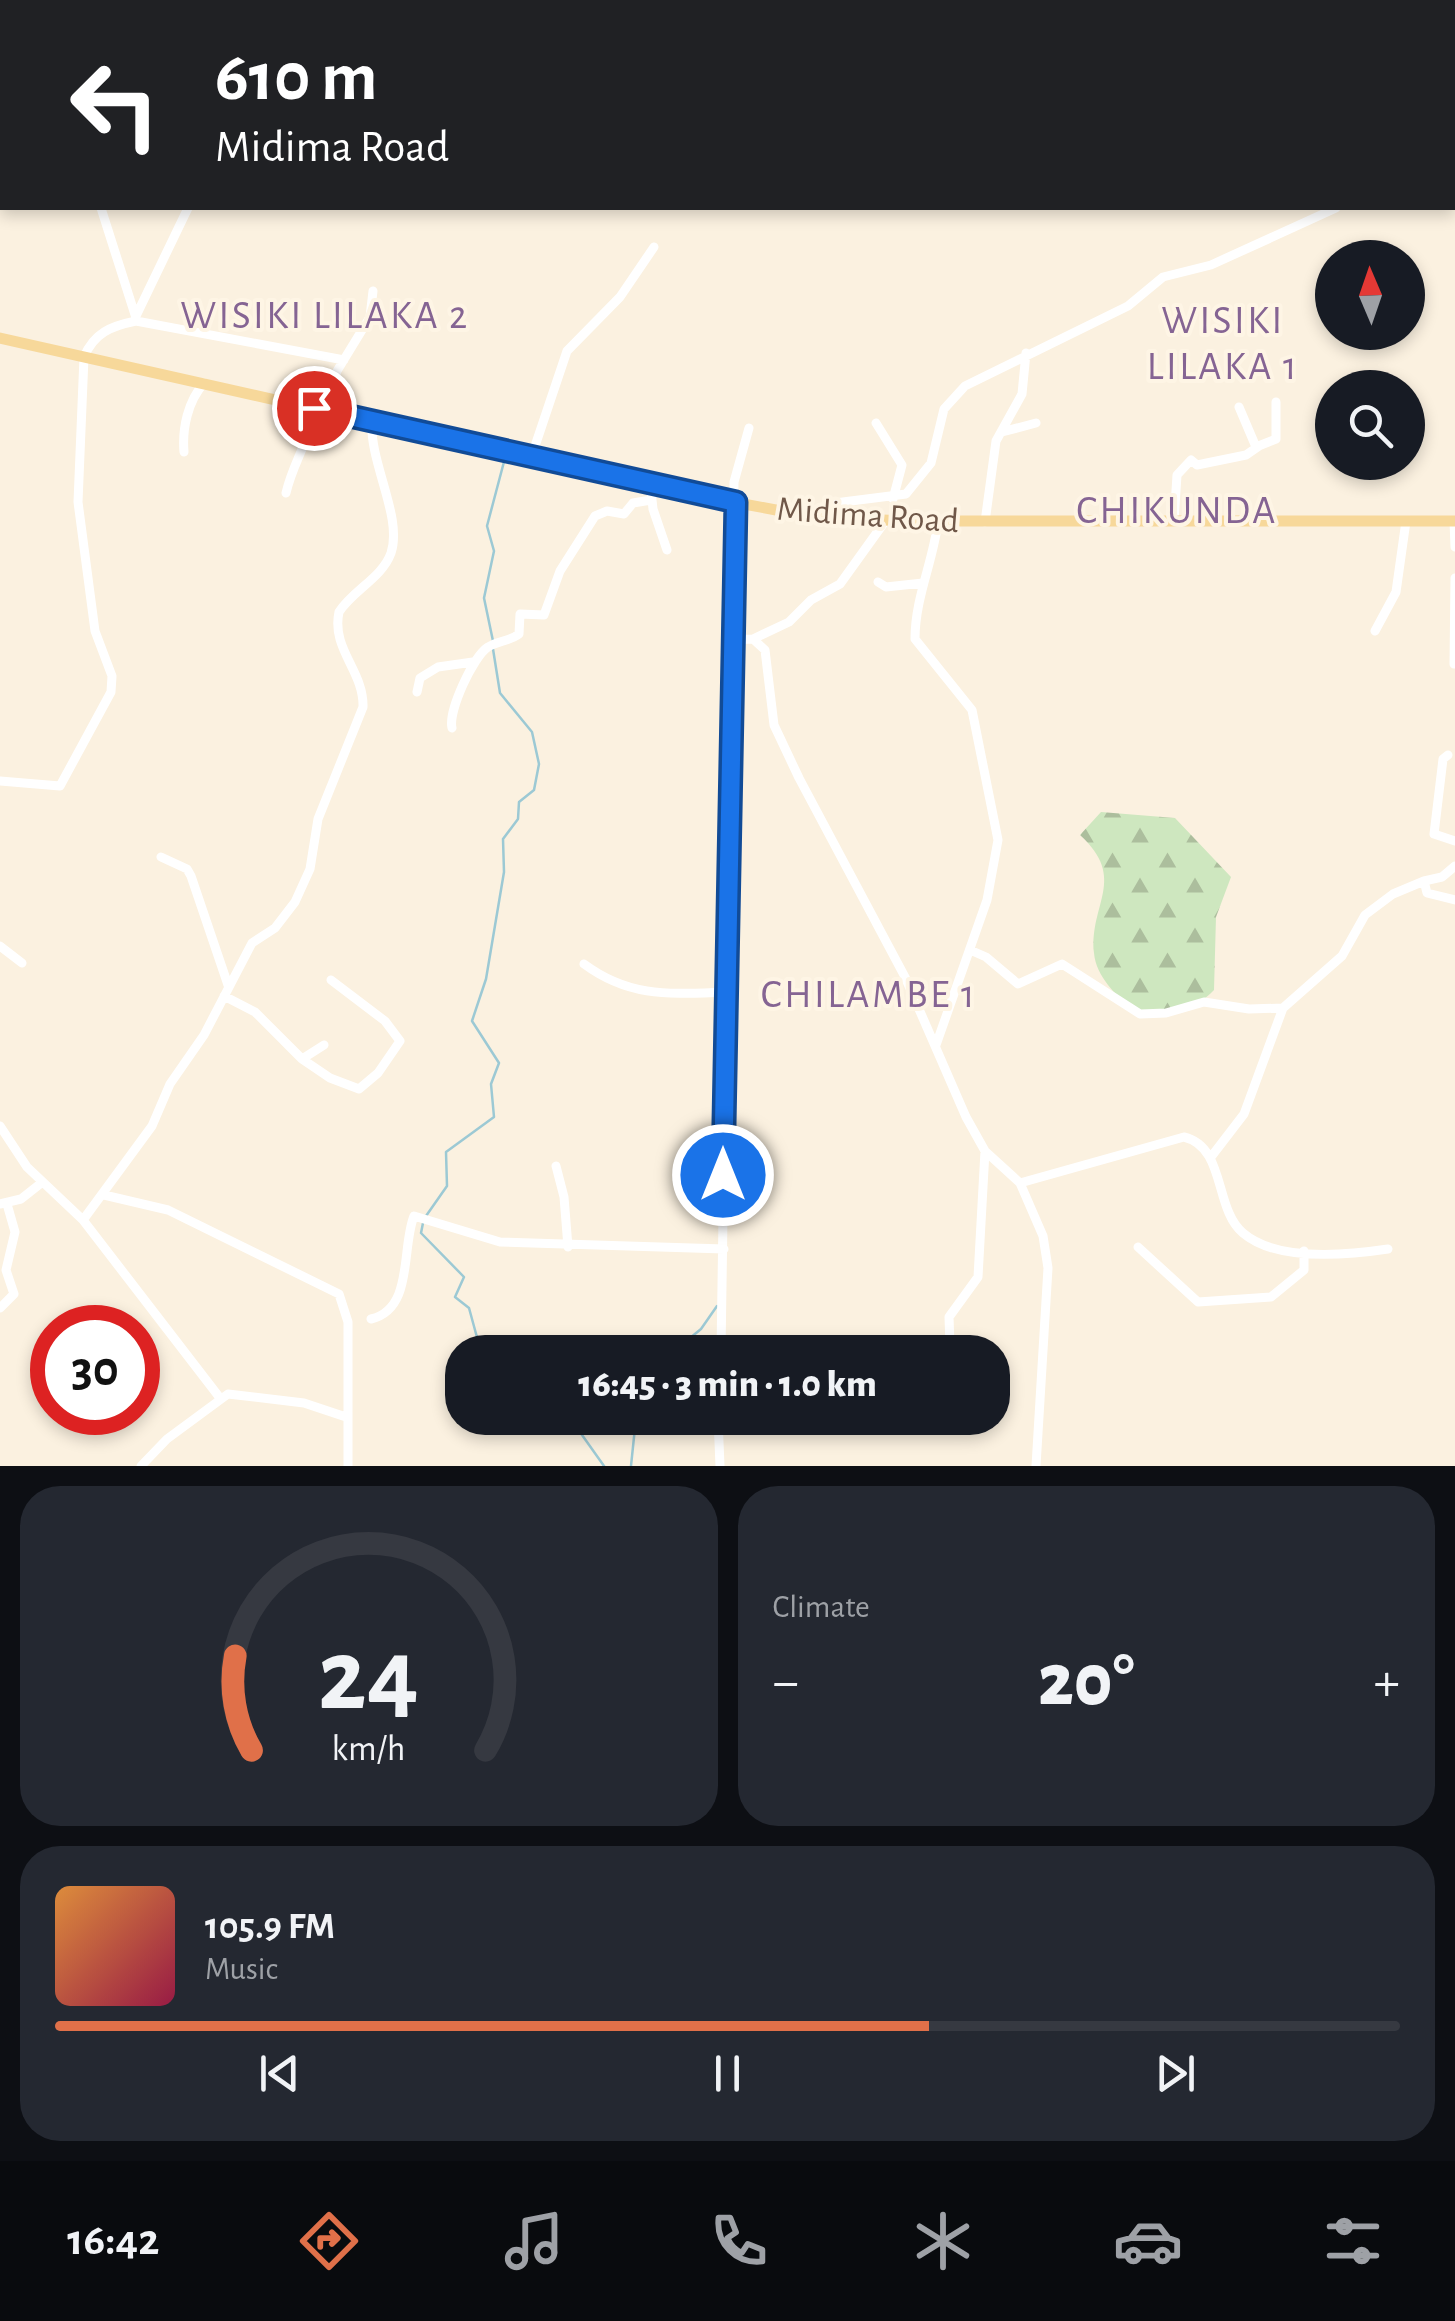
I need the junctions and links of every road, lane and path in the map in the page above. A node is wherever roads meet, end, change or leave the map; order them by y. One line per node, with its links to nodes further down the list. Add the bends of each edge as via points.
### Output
1 (102, 210): 6 (street)
2 (187, 210): 6 (street)
3 (1332, 210): 8 (street, via 1211,265 1164,277 1128,306)
4 (654, 247): 22 (street, via 620,297 567,351)
5 (373, 290): 10 (street, via 370,317)
6 (136, 318): 9 (street, via 94,337); 10 (street)
7 (0, 338): 9 (main road, Midima Road)
8 (1026, 353): 19 (street, via 1022,394); 25 (street, via 951,398 931,463 914,488)
9 (84, 357): 11 (main road, Midima Road); 48 (street, via 78,502 95,630 111,692 60,786)
10 (344, 360): 14 (street)
11 (204, 384): 14 (main road, Midima Road); 21 (street, via 188,414)
12 (1276, 402): 20 (street, via 1276,439)
13 (1239, 407): 20 (street)
14 (320, 410): 15 (main road, Midima Road); 24 (street)
15 (372, 421): 22 (main road, Midima Road); 59 (street, via 392,545 385,564 344,604 338,621 339,642 362,687 362,706 318,819 310,869 295,902 275,928 255,938)
16 (876, 423): 25 (street, via 902,466)
17 (1036, 423): 19 (street)
18 (748, 428): 27 (street, via 735,472)
19 (999, 433): 33 (street)
20 (1259, 446): 34 (street, via 1246,455 1197,465 1191,460 1177,475)
21 (184, 452)
22 (530, 458): 23 (main road, Midima Road)
23 (650, 482): 26 (street); 27 (main road, Midima Road)
24 (286, 493)
25 (893, 498): 28 (street, via 835,503)
26 (651, 500): 36 (street); 43 (street, via 633,502 624,514 595,516 560,571 544,615 520,614 519,634)
27 (736, 502): 28 (main road, Midima Road); 42 (street)
28 (819, 518): 29 (main road, Midima Road)
29 (886, 520): 32 (main road, Midima Road); 41 (street, via 847,578)
30 (1406, 521): 31 (main road, Midima Road); 34 (main road, Midima Road); 40 (street, via 1396,592)
31 (1455, 521): 35 (street)
32 (938, 522): 33 (main road, Midima Road); 39 (street)
33 (985, 522): 34 (main road, Midima Road)
34 (1174, 522)
35 (1455, 547)
36 (667, 550)
37 (1455, 578): 44 (street)
38 (878, 582): 39 (street)
39 (923, 582): 55 (street, via 914,639 972,710 996,821 992,884)
40 (1375, 631)
41 (754, 639): 42 (street); 62 (street, via 764,650 778,733)
42 (731, 640): 60 (street)
43 (474, 662): 45 (street, via 438,666 420,678); 46 (street, via 450,713)
44 (1454, 664)
45 (417, 692)
46 (452, 728)
47 (1448, 755): 49 (street, via 1436,788 1434,834)
48 (0, 782)
49 (1455, 841)
50 (162, 857): 59 (street, via 192,876)
51 (1455, 866): 52 (street)
52 (1424, 881): 53 (street, via 1427,893); 61 (street, via 1365,915 1342,956)
53 (1455, 900)
54 (0, 946): 56 (street)
55 (970, 950): 61 (street, via 1018,984 1062,964 1140,1014 1204,1002); 62 (street)
56 (22, 964)
57 (584, 964): 60 (street, via 610,983 662,994)
58 (331, 980): 64 (street, via 385,1021 400,1041 358,1089)
59 (226, 991): 64 (street); 71 (street, via 152,1126)
60 (725, 992): 76 (street)
61 (1283, 1008): 67 (street, via 1244,1114)
62 (936, 1044): 66 (street)
63 (324, 1045): 64 (street)
64 (302, 1059)
65 (0, 1126): 69 (street)
66 (985, 1151): 70 (street); 82 (street, via 978,1278 950,1318)
67 (1210, 1158): 70 (street, via 1194,1140 1177,1138); 78 (street, via 1242,1233)
68 (556, 1166): 75 (street)
69 (40, 1184): 72 (street); 73 (street)
70 (1020, 1184): 89 (street, via 1044,1236 1048,1268)
71 (104, 1195): 73 (street); 84 (street, via 168,1210 340,1294 348,1322)
72 (3, 1204): 79 (street, via 15,1232 6,1270 14,1291)
73 (83, 1220): 83 (street)
74 (1138, 1246): 78 (street, via 1198,1302 1270,1297 1304,1270)
75 (568, 1247): 76 (street); 80 (street, via 500,1242 414,1216 405,1238 404,1282 390,1309)
76 (724, 1249): 81 (street)
77 (1388, 1249): 78 (street)
78 (1304, 1251)
79 (0, 1308)
80 (371, 1320)
81 (721, 1335)
82 (950, 1335)
83 (220, 1398): 84 (street, via 252,1394); 86 (street)
84 (346, 1417): 87 (street)
85 (719, 1435): 88 (street)
86 (141, 1466)
87 (348, 1466)
88 (720, 1466)
89 (1036, 1466)

